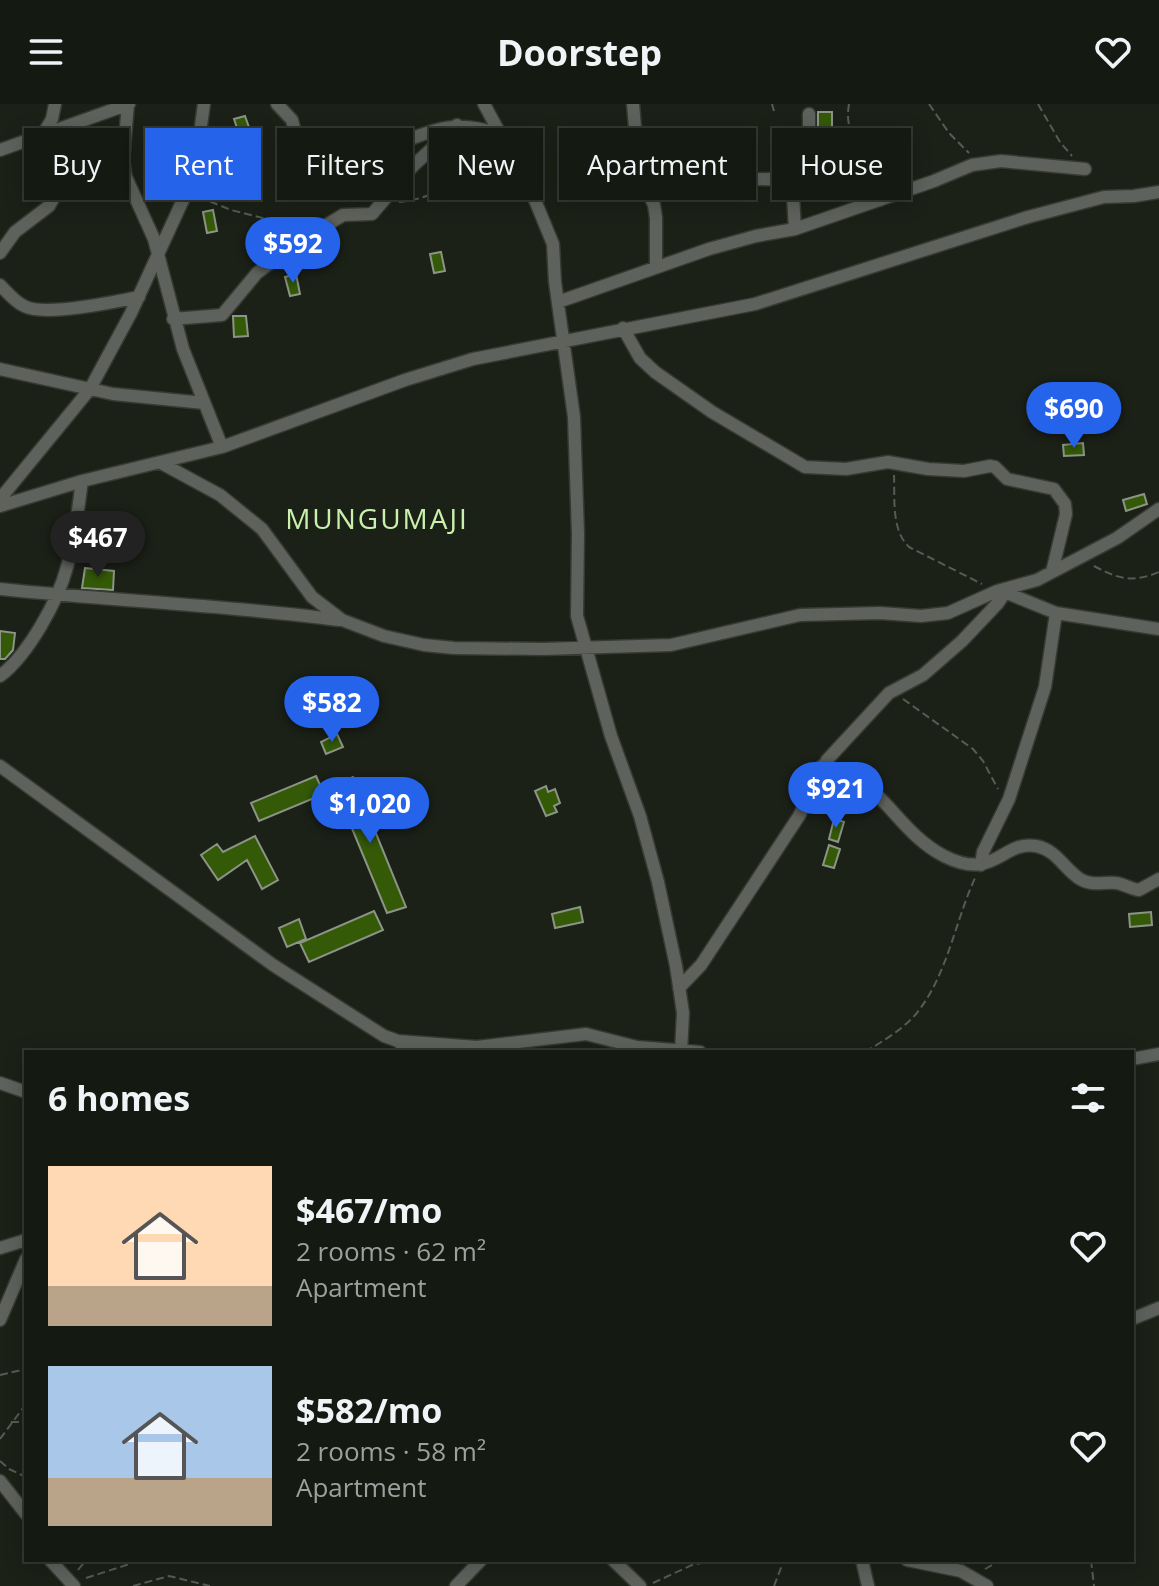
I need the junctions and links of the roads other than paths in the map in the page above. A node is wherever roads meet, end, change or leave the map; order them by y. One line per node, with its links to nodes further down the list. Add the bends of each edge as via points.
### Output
1 (55, 104): 9 (street)
2 (129, 104): 10 (street); 27 (street, via 124,168)
3 (204, 104): 27 (street, via 197,162)
4 (277, 104): 8 (street, via 292,120 302,160 356,146 377,154)
5 (484, 104): 12 (street)
6 (633, 104): 13 (street)
7 (809, 114): 14 (street)
8 (461, 125): 11 (street); 32 (street, via 413,166 372,214 343,215 316,231 267,264 222,315)
9 (46, 128)
10 (61, 128)
11 (473, 128)
12 (495, 128)
13 (635, 128)
14 (809, 128)
15 (24, 141): 16 (street)
16 (0, 150)
17 (1085, 169): 18 (street, via 984,162)
18 (911, 188)
19 (1159, 192): 33 (street, via 1104,197 1028,217 755,304)
20 (52, 200): 26 (street, via 15,232)
21 (534, 200): 31 (street, via 553,244)
22 (651, 200): 28 (street)
23 (793, 200): 25 (street)
24 (880, 200): 25 (street)
25 (795, 229): 28 (street)
26 (0, 253)
27 (158, 256): 30 (street); 32 (street)
28 (656, 266): 31 (street)
29 (0, 285): 30 (street, via 20,304 41,310)
30 (139, 297): 36 (street)
31 (558, 302): 34 (street)
32 (173, 319): 37 (street)
33 (623, 328): 34 (street); 44 (street, via 655,372 805,467 846,469 894,462 964,471 995,467 1007,479 1054,489 1066,514)
34 (564, 339): 38 (street, via 405,380); 51 (street, via 574,417 577,616)
35 (0, 369): 36 (street)
36 (90, 389): 37 (street); 41 (street)
37 (204, 403): 38 (street)
38 (222, 447): 39 (street)
39 (161, 463): 40 (street); 49 (street, via 220,495 262,529 312,597)
40 (82, 481): 42 (street); 47 (street, via 67,568)
41 (0, 499)
42 (0, 506)
43 (1159, 509): 44 (street)
44 (1052, 572): 46 (street)
45 (0, 589): 47 (street)
46 (1004, 591): 48 (street); 51 (street, via 935,615 800,615 671,645); 54 (street, via 983,620 936,665 889,693)
47 (56, 595): 49 (street); 52 (street, via 16,662)
48 (1056, 613): 50 (street); 55 (street, via 1045,687)
49 (342, 620): 51 (street, via 424,645)
50 (1159, 629)
51 (585, 647): 57 (street, via 652,859)
52 (0, 676)
53 (0, 766): 58 (street, via 273,965)
54 (822, 766): 55 (street, via 876,791 940,854); 57 (street, via 799,816 701,965)
55 (981, 865): 56 (street, via 1036,846 1055,854 1090,883 1139,890)
56 (1159, 879)
57 (679, 988): 61 (street)
58 (398, 1041): 59 (street); 60 (street, via 477,1047 586,1034)
59 (408, 1050)
60 (669, 1050)
61 (680, 1050)
62 (1159, 1054): 63 (street)
63 (1134, 1059)
64 (0, 1083): 65 (street)
65 (24, 1091)
66 (24, 1241): 67 (street)
67 (0, 1248)
68 (24, 1264): 71 (street)
69 (1159, 1308): 70 (street)
70 (1134, 1318)
71 (0, 1320)
72 (0, 1481): 73 (street)
73 (24, 1511)
74 (52, 1562): 79 (street)
75 (479, 1562): 81 (street)
76 (615, 1562): 80 (street)
77 (862, 1562): 82 (street)
78 (919, 1562): 83 (street, via 949,1567)
79 (71, 1582)
80 (637, 1584)
81 (456, 1586)
82 (868, 1586)
83 (987, 1586)

